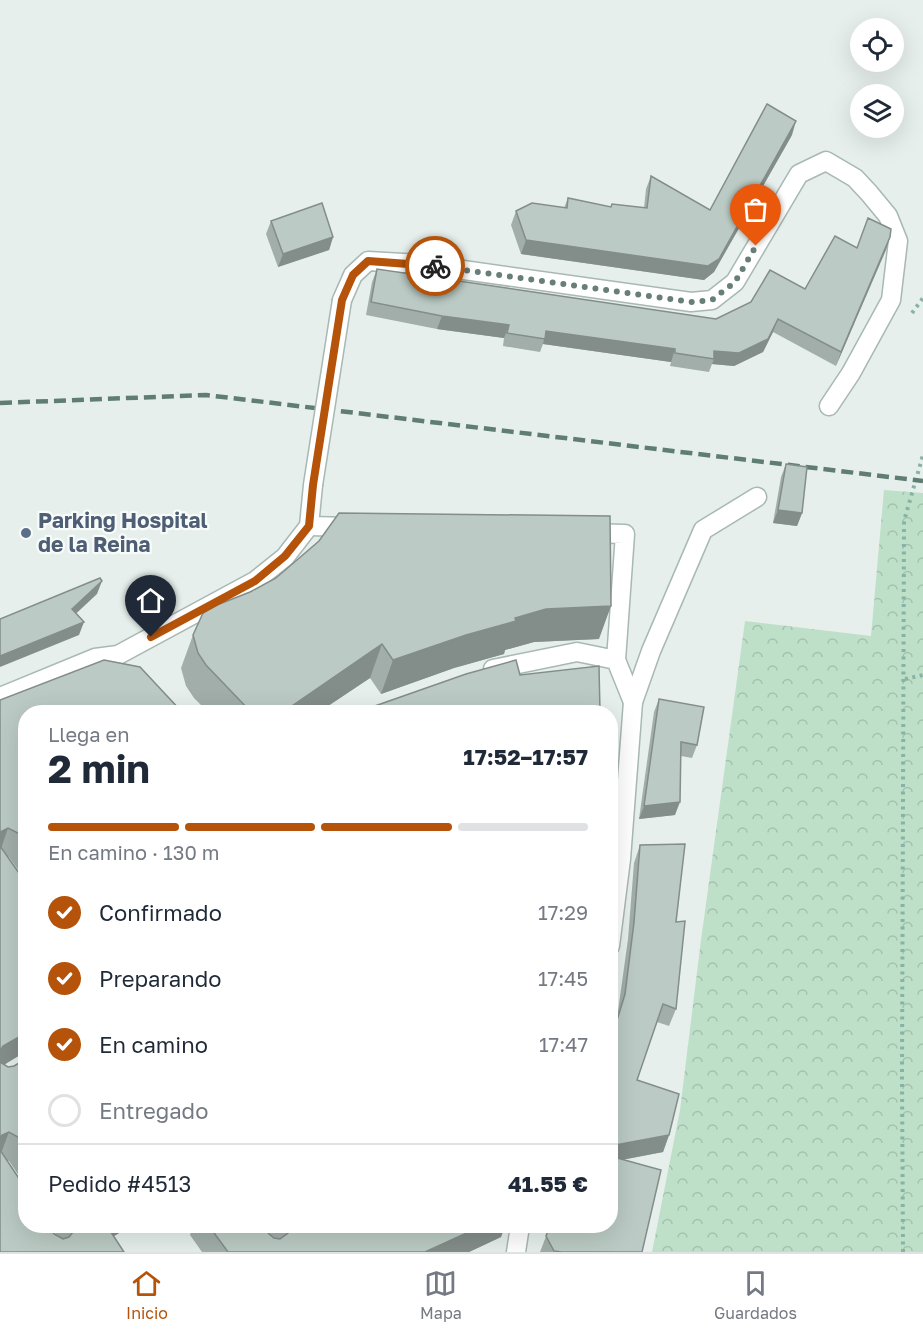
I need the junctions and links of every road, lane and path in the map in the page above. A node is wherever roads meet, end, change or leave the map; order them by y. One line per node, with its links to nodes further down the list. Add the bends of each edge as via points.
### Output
1 (829, 406): 4 (street, bridge, via 891,300 898,241 888,216 869,193 855,178 826,161 799,174 735,282 712,300 691,302 421,264 368,261 353,275 342,300)
2 (923, 455): 12 (path, via 904,521)
3 (757, 497): 14 (street, via 702,530)
4 (309, 526): 5 (street); 7 (street, via 285,556 255,581)
5 (367, 528)
6 (566, 533): 8 (street, via 625,534)
7 (118, 655): 9 (street); 13 (street, via 95,658)
8 (616, 660): 10 (street, via 577,652); 14 (street)
9 (134, 671)
10 (478, 673)
11 (923, 675): 12 (path)
12 (905, 679): 18 (path)
13 (0, 696)
14 (633, 702): 15 (street)
15 (618, 883)
16 (519, 1233): 17 (street)
17 (516, 1252)
18 (903, 1252)

